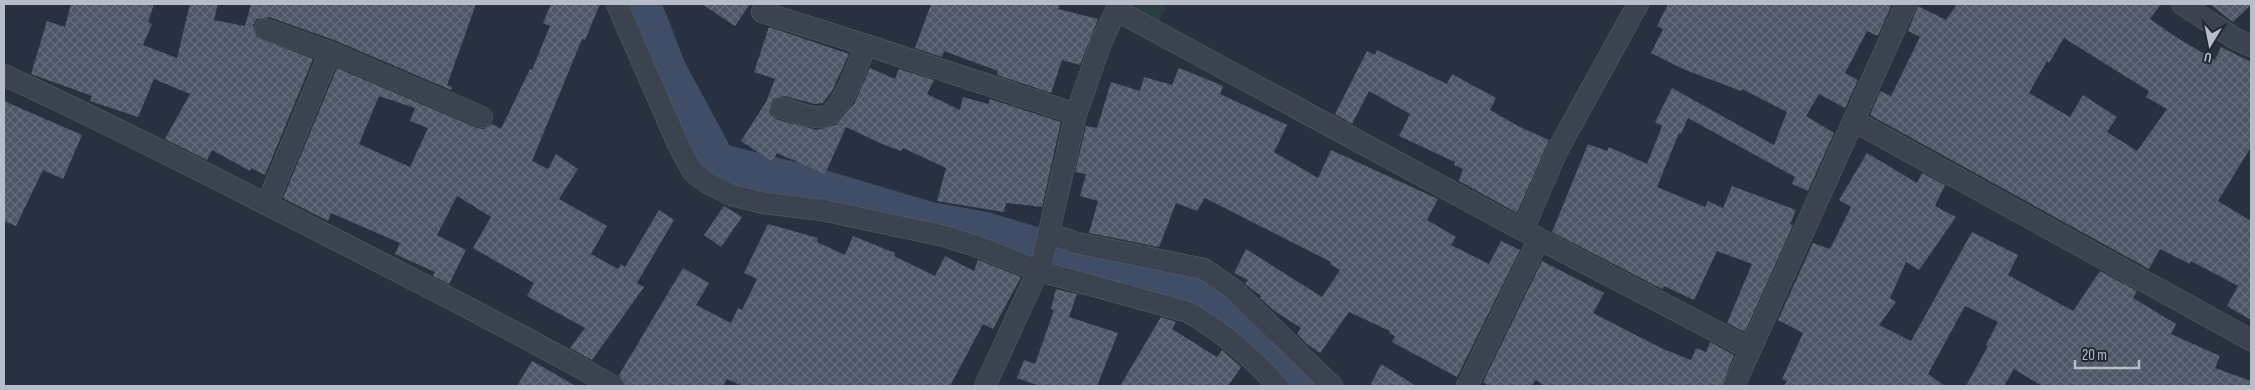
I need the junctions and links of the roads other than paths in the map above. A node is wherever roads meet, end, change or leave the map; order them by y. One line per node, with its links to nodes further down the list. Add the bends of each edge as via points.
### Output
1 (617, 4): 18 (street, via 678,144 693,172 709,184 731,195 764,203 822,210 944,236 983,248)
2 (1638, 4): 17 (street, via 1557,151)
3 (1906, 4): 15 (street)
4 (2182, 4): 9 (street)
5 (1109, 7): 13 (street, via 1101,43); 17 (street)
6 (762, 12): 8 (street)
7 (265, 29): 10 (street)
8 (866, 45): 12 (street, via 834,112 814,117); 13 (street)
9 (2251, 46)
10 (330, 52): 14 (street); 16 (street)
11 (4, 75): 16 (street, via 91,115)
12 (781, 108)
13 (1076, 114): 18 (street)
14 (482, 117)
15 (1854, 121): 19 (street); 20 (street)
16 (266, 204): 21 (street, via 517,332)
17 (1531, 234): 20 (street); 25 (street)
18 (1044, 252): 22 (street); 23 (street, via 1188,312 1209,324 1245,350); 24 (street, via 1077,243 1204,269 1234,290)
19 (2251, 340)
20 (1750, 349): 26 (street)
21 (613, 386)
22 (985, 386)
23 (1278, 386)
24 (1332, 386)
25 (1467, 386)
26 (1734, 386)

